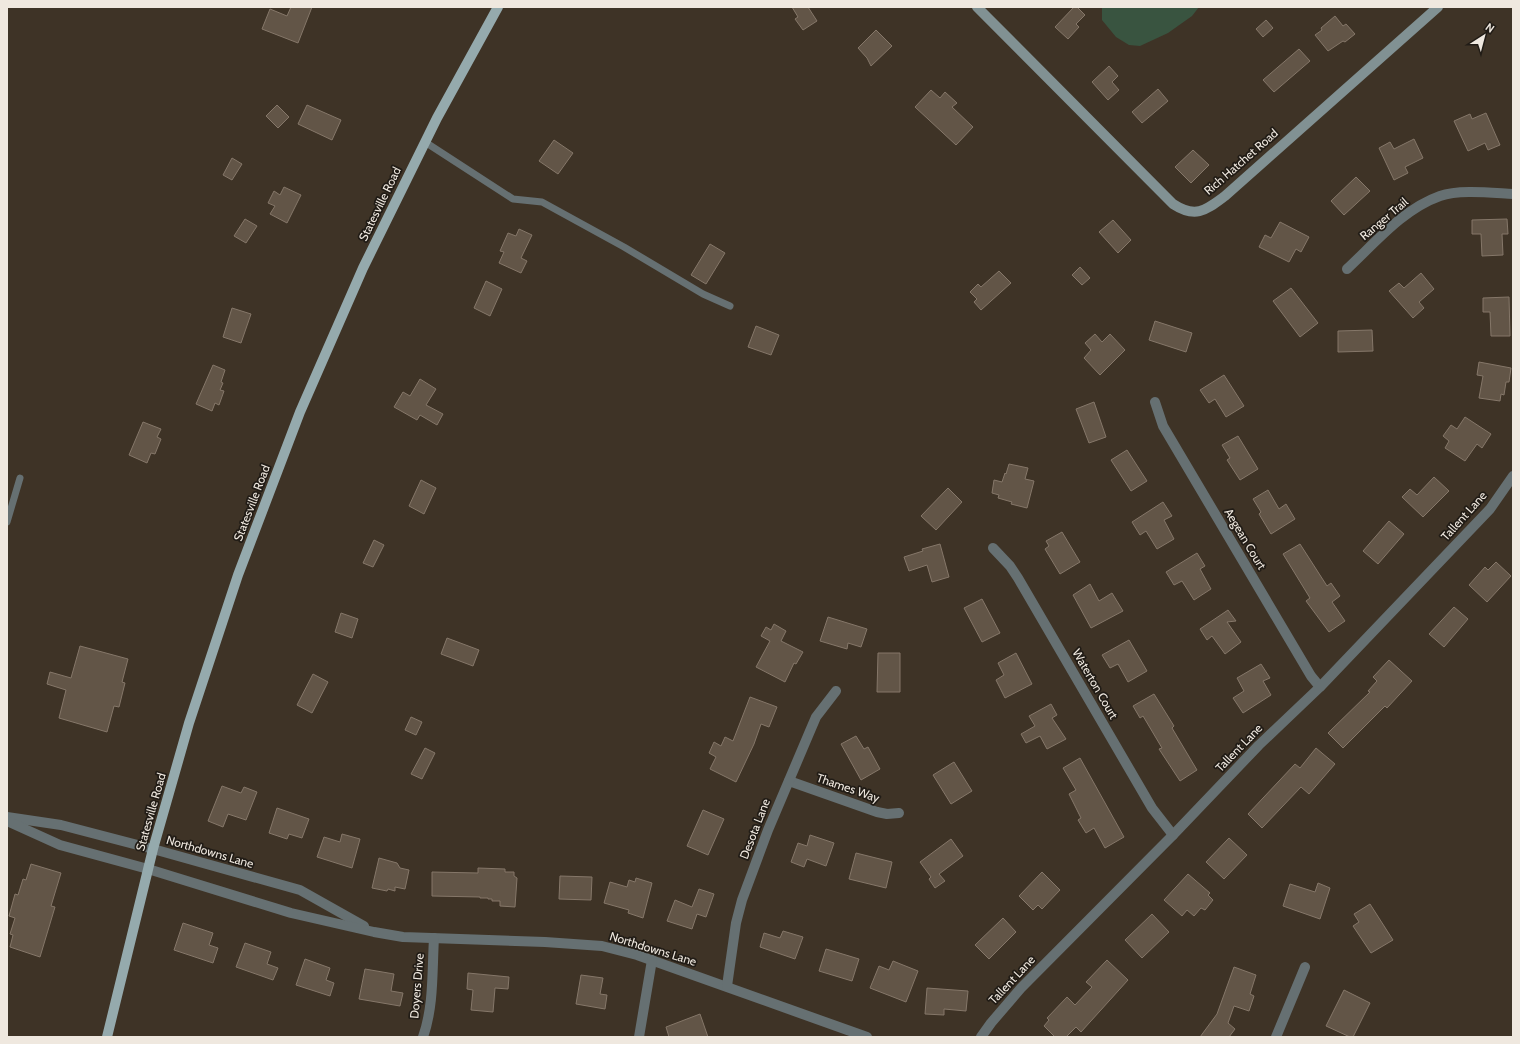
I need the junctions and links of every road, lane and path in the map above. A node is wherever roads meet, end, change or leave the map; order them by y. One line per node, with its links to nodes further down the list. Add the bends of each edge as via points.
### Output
1 (498, 7): 4 (main road, Statesville Road)
2 (977, 7): 3 (street, Rich Hatchet Road, via 1174,204 1183,210 1196,212 1207,209 1225,196)
3 (1438, 7)
4 (425, 142): 7 (lane, via 513,199 542,202 703,294); 20 (main road, Statesville Road, via 363,268 300,412 238,574 189,723)
5 (1513, 194): 6 (street, Ranger Trail, via 1453,193 1441,196 1415,208)
6 (1347, 269)
7 (730, 306)
8 (1155, 402): 13 (street, Aegean Court, via 1167,433 1311,676)
9 (1513, 476): 13 (street, Tallent Lane, via 1490,509)
10 (20, 478): 11 (lane)
11 (7, 522)
12 (993, 548): 19 (street, Waterton Court, via 1018,578 1152,808)
13 (1320, 687): 19 (street, Tallent Lane, via 1259,745)
14 (836, 691): 15 (street, Desota Lane, via 816,718)
15 (788, 782): 16 (street, Thames Way, via 877,812); 26 (street, Desota Lane, via 742,900)
16 (899, 813)
17 (7, 817): 20 (street, Northdowns Lane, via 61,825)
18 (7, 821): 21 (street, Northdowns Lane, via 60,845)
19 (1173, 835): 31 (street, Tallent Lane, via 1021,988)
20 (153, 849): 21 (main road, Statesville Road); 22 (street, Northdowns Lane, via 300,890)
21 (148, 869): 22 (street, Northdowns Lane, via 291,913); 27 (main road, Statesville Road)
22 (374, 932): 23 (street, Northdowns Lane)
23 (434, 938): 24 (street, Northdowns Lane, via 602,946); 28 (street, Doyers Drive, via 431,994)
24 (652, 960): 26 (street, Northdowns Lane); 29 (street)
25 (1305, 967): 32 (street)
26 (727, 986): 30 (street, Northdowns Lane)
27 (107, 1037)
28 (423, 1037)
29 (639, 1037)
30 (867, 1037)
31 (981, 1037)
32 (1276, 1037)

